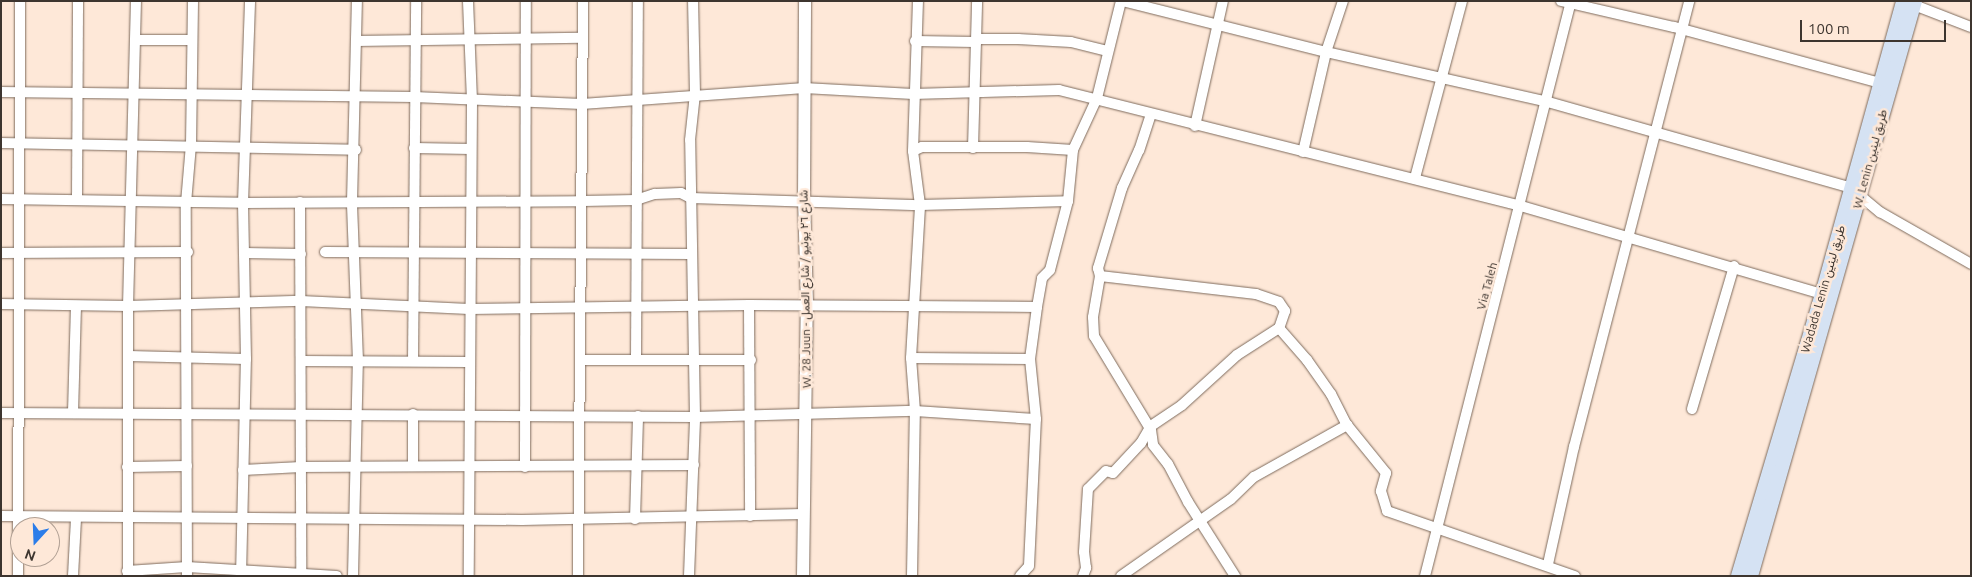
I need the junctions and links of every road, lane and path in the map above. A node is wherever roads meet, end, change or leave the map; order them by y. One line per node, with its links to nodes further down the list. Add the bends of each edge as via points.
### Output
1 (20, 1): 41 (street)
2 (78, 1): 45 (street)
3 (136, 1): 29 (street)
4 (193, 1): 30 (street)
5 (250, 1): 48 (street)
6 (357, 1): 31 (street)
7 (416, 1): 32 (street)
8 (468, 1): 28 (street)
9 (526, 1): 26 (street)
10 (583, 1): 27 (street)
11 (638, 1): 52 (street)
12 (693, 1): 46 (street)
13 (805, 1): 39 (street, W. 28 Juun - شارع ٢٦ يونيو / شارع العمل)
14 (918, 1): 33 (street)
15 (977, 1): 34 (street)
16 (1122, 1): 23 (street); 35 (street, via 1120,18)
17 (1223, 1): 23 (street)
18 (1343, 1): 36 (street)
19 (1462, 1): 37 (street)
20 (1689, 1): 25 (street)
21 (1567, 2): 25 (street); 54 (street, Via Taleh)
22 (1909, 2): 24 (street); 38 (main road, Wadada Lenin طريق لينين)
23 (1217, 24): 36 (street); 58 (street)
24 (1971, 27)
25 (1682, 31): 38 (street); 59 (street)
26 (527, 38): 27 (street); 28 (street); 55 (street)
27 (582, 38): 56 (street)
28 (469, 39): 32 (street); 53 (street)
29 (135, 40): 30 (street); 42 (street)
30 (192, 40): 43 (street)
31 (356, 41): 32 (street); 49 (street)
32 (416, 41): 50 (street)
33 (915, 41): 34 (street); 47 (street)
34 (975, 42): 35 (street, via 980,39 1018,38 1071,42); 44 (street)
35 (1107, 52): 51 (street)
36 (1326, 52): 37 (street); 72 (street)
37 (1440, 76): 54 (street); 73 (street)
38 (1884, 84): 74 (main road, Wadada Lenin طريق لينين)
39 (804, 88): 46 (street); 47 (street); 80 (street, W. 28 Juun - شارع ٢٦ يونيو / شارع العمل)
40 (1, 92): 41 (street)
41 (21, 92): 45 (street); 61 (street)
42 (134, 92): 43 (street); 45 (street); 63 (street)
43 (191, 93): 48 (street); 62 (street)
44 (974, 93): 47 (street); 51 (street, via 1058,90); 67 (street)
45 (79, 94): 64 (street)
46 (695, 94): 52 (street); 75 (street, via 690,140)
47 (913, 94): 71 (street)
48 (245, 96): 49 (street); 65 (street)
49 (356, 97): 50 (street); 69 (street)
50 (414, 97): 53 (street); 66 (street)
51 (1097, 98): 57 (street); 70 (street)
52 (638, 100): 56 (street); 79 (street)
53 (472, 102): 55 (street); 68 (street)
54 (1548, 102): 59 (street); 92 (street, Via Taleh)
55 (527, 103): 56 (street); 82 (street)
56 (582, 104): 83 (street)
57 (1151, 114): 58 (street); 110 (street, via 1136,160 1130,166 1122,188 1098,268)
58 (1195, 126): 72 (street)
59 (1656, 131): 74 (street); 93 (street)
60 (1, 143): 61 (street)
61 (20, 143): 64 (street); 77 (street)
62 (191, 145): 63 (street); 65 (street); 89 (street)
63 (131, 146): 64 (street); 85 (street)
64 (77, 147): 78 (street)
65 (244, 147): 69 (street); 90 (street)
66 (414, 148): 68 (street); 88 (street)
67 (973, 148): 70 (street, via 1052,146); 71 (street, via 922,147)
68 (471, 149): 81 (street)
69 (356, 150): 87 (street)
70 (1072, 150): 84 (street)
71 (913, 151): 91 (street)
72 (1303, 152): 73 (street)
73 (1415, 178): 92 (street)
74 (1856, 191): 108 (street, via 1880,212); 111 (main road, Wadada Lenin طريق لينين); 213 (main road, W. Lenin طريق لينين)
75 (691, 198): 79 (street, via 681,193 655,194); 80 (street); 105 (street)
76 (1, 199): 77 (street)
77 (19, 199): 78 (street); 102 (street)
78 (77, 199): 85 (street)
79 (636, 200): 83 (street); 101 (street)
80 (804, 200): 91 (street); 119 (street, W. 28 Juun - شارع ٢٦ يونيو / شارع العمل)
81 (470, 201): 82 (street); 88 (street); 106 (street)
82 (526, 201): 83 (street); 107 (street)
83 (583, 201): 100 (street)
84 (1068, 201): 91 (street); 124 (street, via 1050,270 1042,278)
85 (131, 202): 89 (street); 98 (street)
86 (300, 202): 87 (street); 90 (street); 103 (street)
87 (352, 202): 88 (street); 94 (street)
88 (415, 202): 104 (street)
89 (186, 203): 90 (street); 95 (street)
90 (243, 203): 99 (street)
91 (920, 205): 128 (street)
92 (1521, 206): 93 (street); 191 (street, Via Taleh)
93 (1628, 237): 109 (street); 192 (street)
94 (353, 251): 96 (street); 104 (street); 117 (street)
95 (188, 252): 98 (street); 113 (street)
96 (325, 252)
97 (1, 253): 102 (street)
98 (130, 253): 102 (street); 120 (street)
99 (244, 253): 103 (street); 116 (street)
100 (583, 253): 101 (street); 107 (street); 127 (street)
101 (636, 253): 105 (street); 123 (street)
102 (20, 254): 115 (street)
103 (301, 254): 112 (street)
104 (413, 254): 106 (street); 125 (street)
105 (692, 254): 121 (street)
106 (470, 255): 107 (street); 129 (street)
107 (526, 255): 126 (street)
108 (1971, 264)
109 (1734, 266): 111 (street); 144 (street)
110 (1100, 276): 130 (street, via 1256,294 1279,302 1285,311); 164 (street, via 1092,317 1094,336)
111 (1822, 294): 212 (main road, Wadada Lenin طريق لينين)
112 (301, 301): 116 (street); 117 (street); 141 (street)
113 (188, 303): 116 (street); 120 (street); 132 (street)
114 (1, 304): 115 (street)
115 (19, 304): 122 (street); 148 (street)
116 (244, 304): 134 (street)
117 (357, 305): 125 (street); 142 (street)
118 (749, 305): 119 (street); 121 (street); 140 (street)
119 (807, 305): 128 (street); 152 (street, W. 28 Juun - شارع ٢٦ يونيو / شارع العمل)
120 (128, 306): 122 (street); 131 (street)
121 (694, 306): 123 (street); 135 (street)
122 (76, 307): 149 (street)
123 (637, 307): 127 (street); 139 (street)
124 (1037, 307): 128 (street); 136 (street)
125 (414, 308): 129 (street); 137 (street)
126 (525, 308): 127 (street); 129 (street); 155 (street)
127 (581, 308): 138 (street)
128 (912, 308): 133 (street)
129 (469, 309): 143 (street)
130 (1279, 328): 163 (street, via 1331,394); 164 (street, via 1237,355)
131 (130, 356): 132 (street); 150 (street)
132 (188, 358): 134 (street); 146 (street)
133 (911, 358): 136 (street); 145 (street)
134 (246, 359): 151 (street)
135 (692, 359): 139 (street); 140 (street); 161 (street)
136 (1030, 359): 162 (street)
137 (413, 360): 142 (street); 143 (street)
138 (581, 360): 139 (street); 156 (street)
139 (636, 360)
140 (751, 360): 160 (street)
141 (301, 361): 142 (street); 153 (street)
142 (358, 361): 157 (street)
143 (469, 362): 158 (street)
144 (1692, 408)
145 (915, 411): 152 (street); 162 (street); 205 (street)
146 (189, 412): 150 (street); 151 (street); 165 (street)
147 (1, 413): 148 (street)
148 (20, 413): 149 (street); 177 (street)
149 (73, 413): 150 (street)
150 (129, 413): 169 (street)
151 (245, 413): 153 (street); 175 (street)
152 (807, 413): 160 (street); 176 (street, W. 28 Juun - شارع ٢٦ يونيو / شارع العمل)
153 (299, 414): 157 (street); 170 (street)
154 (413, 414): 157 (street); 158 (street); 166 (street)
155 (524, 414): 156 (street); 158 (street); 171 (street)
156 (578, 414): 159 (street); 174 (street)
157 (356, 415): 172 (street)
158 (470, 416): 173 (street)
159 (638, 416): 161 (street); 167 (street)
160 (750, 416): 161 (street); 180 (street)
161 (695, 417): 168 (street)
162 (1036, 418): 206 (street, via 1029,566)
163 (1347, 425): 190 (street, via 1254,477); 191 (street, via 1386,473 1381,491 1387,511)
164 (1150, 430): 190 (street, via 1153,445 1168,464); 207 (street, via 1113,473 1106,471 1088,489 1086,568)
165 (187, 466): 169 (street); 179 (street)
166 (413, 466): 172 (street); 173 (street)
167 (636, 466): 168 (street); 174 (street); 187 (street)
168 (694, 466): 181 (street)
169 (127, 467): 183 (street)
170 (300, 467): 172 (street); 175 (street); 185 (street)
171 (525, 467): 173 (street); 174 (street)
172 (356, 468): 188 (street)
173 (469, 468): 189 (street)
174 (578, 468): 186 (street)
175 (243, 470): 184 (street)
176 (803, 514): 180 (street); 204 (street, W. 28 Juun - شارع ٢٦ يونيو / شارع العمل)
177 (20, 515): 178 (street); 182 (street); 197 (street)
178 (1, 516)
179 (187, 516): 183 (street); 184 (street); 193 (street)
180 (750, 516): 181 (street)
181 (690, 517): 187 (street); 203 (street)
182 (76, 518): 183 (street); 198 (street)
183 (126, 518): 195 (street)
184 (243, 518): 185 (street); 194 (street)
185 (301, 518): 188 (street); 196 (street)
186 (578, 519): 187 (street); 189 (street); 202 (street)
187 (635, 519)
188 (356, 520): 189 (street); 200 (street)
189 (468, 520): 201 (street)
190 (1201, 521): 208 (street); 209 (street)
191 (1437, 528): 192 (street); 210 (street, Via Taleh)
192 (1548, 564): 211 (street)
193 (187, 572): 194 (street); 195 (street)
194 (241, 572): 196 (street)
195 (128, 573)
196 (300, 575): 199 (street)
197 (18, 576)
198 (73, 576)
199 (336, 576)
200 (353, 576)
201 (469, 576)
202 (578, 576)
203 (689, 576)
204 (803, 576)
205 (912, 576)
206 (1020, 576)
207 (1083, 576)
208 (1121, 576)
209 (1235, 576)
210 (1425, 576)
211 (1575, 576)
212 (1738, 576)
213 (1751, 576)

